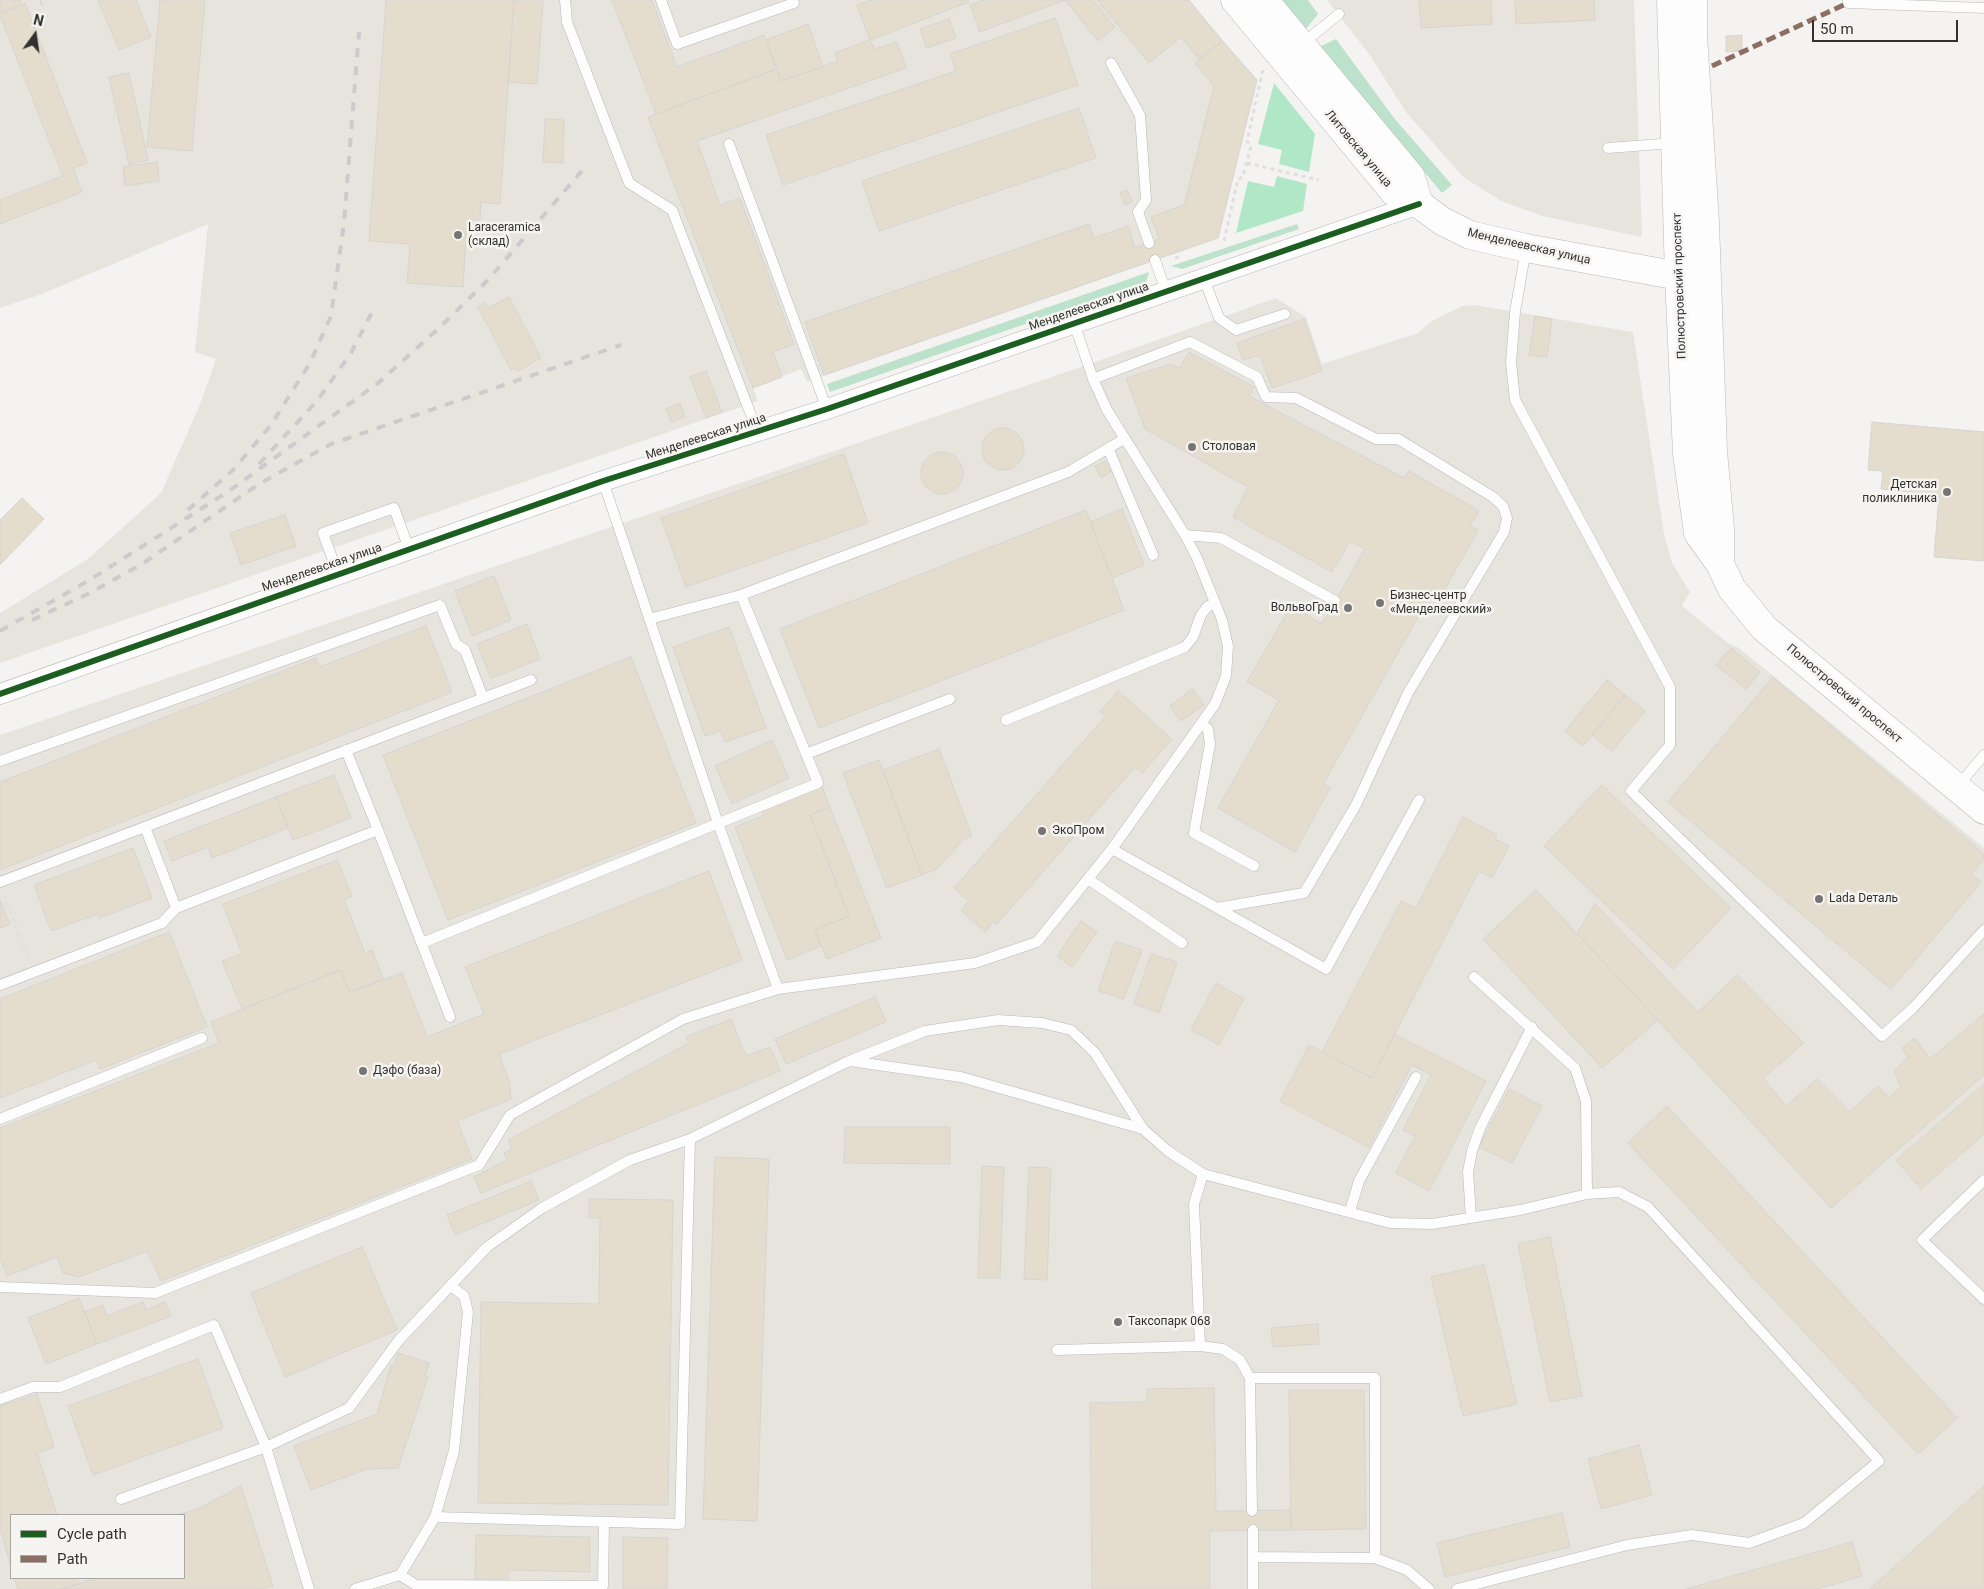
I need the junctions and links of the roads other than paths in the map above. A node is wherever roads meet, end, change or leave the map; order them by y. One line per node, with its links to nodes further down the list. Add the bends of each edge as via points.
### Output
1 (565, 0): 28 (lane, via 567,22 630,183 672,210)
2 (661, 0): 8 (lane, via 677,44)
3 (1235, 0): 11 (main road, Литовская улица)
4 (1264, 0): 11 (main road, Литовская улица)
5 (1671, 0): 13 (main road, Полюстровский проспект)
6 (1693, 0): 21 (main road, Полюстровский проспект)
7 (1848, 0): 9 (lane, via 1848,3)
8 (796, 1)
9 (1984, 8)
10 (1339, 14): 11 (lane)
11 (1287, 54): 16 (main road, Литовская улица, via 1411,177)
12 (1112, 63): 17 (lane, via 1140,115 1146,200 1138,212)
13 (1675, 143): 15 (lane); 20 (main road, Полюстровский проспект)
14 (729, 144): 27 (lane)
15 (1608, 148)
16 (1419, 204): 18 (main road, Менделеевская улица, via 1470,236); 22 (street, Менделеевская улица)
17 (1149, 243)
18 (1526, 248): 20 (main road, Менделеевская улица); 63 (lane, via 1515,312 1512,356 1516,400 1670,687 1670,745 1631,790 1882,1036 1914,1008)
19 (1155, 260): 23 (lane)
20 (1679, 276): 21 (main road, Менделеевская улица); 35 (main road, Полюстровский проспект, via 1692,500 1698,533)
21 (1706, 276): 35 (main road, Полюстровский проспект)
22 (1204, 279): 23 (street, Менделеевская улица); 24 (lane, via 1219,318 1236,330)
23 (1166, 292): 25 (street, Менделеевская улица)
24 (1285, 314)
25 (1074, 323): 26 (lane); 27 (street, Менделеевская улица)
26 (1094, 379): 29 (lane); 62 (lane, via 1190,342 1257,377 1266,398 1296,398 1376,439 1398,439 1493,497 1503,506 1507,518 1504,532 1408,694 1356,805 1304,893)
27 (827, 409): 28 (street, Менделеевская улица)
28 (758, 433): 31 (street, Менделеевская улица)
29 (1124, 439): 30 (lane); 32 (lane)
30 (1108, 448): 34 (lane); 37 (lane, via 1068,472)
31 (603, 481): 33 (street, Менделеевская улица); 40 (lane)
32 (1185, 534): 38 (lane, via 1221,538); 39 (lane)
33 (409, 549): 36 (street, Менделеевская улица); 36 (lane, via 394,508 323,533)
34 (1153, 555)
35 (1720, 564): 51 (main road, Полюстровский проспект, via 1741,602 1764,628)
36 (338, 574): 42 (street, Менделеевская улица)
37 (741, 595): 40 (lane); 48 (lane)
38 (1335, 601)
39 (1216, 603): 45 (lane, via 1206,607 1200,615 1193,637 1185,647); 46 (lane, via 1228,646 1226,676 1215,704)
40 (649, 619): 54 (lane)
41 (531, 680): 43 (lane)
42 (0, 694)
43 (483, 698): 47 (lane); 50 (lane, via 465,650 456,644 440,605)
44 (950, 699): 48 (lane)
45 (1006, 720)
46 (1201, 723): 57 (lane); 58 (lane, via 1208,729 1210,744 1194,833)
47 (346, 750): 55 (lane); 56 (lane)
48 (806, 754): 54 (lane, via 818,783)
49 (1984, 755): 51 (lane)
50 (0, 762)
51 (1957, 788): 53 (main road, Полюстровский проспект)
52 (1419, 800): 62 (lane, via 1326,969)
53 (1984, 810)
54 (718, 823): 64 (lane); 68 (lane)
55 (145, 827): 60 (lane); 61 (lane)
56 (378, 830): 61 (lane); 64 (lane)
57 (1112, 849): 59 (lane); 62 (lane)
58 (1254, 866)
59 (1088, 879): 65 (lane); 68 (lane, via 1037,942 975,964)
60 (0, 882)
61 (176, 908): 67 (lane, via 162,923)
62 (1217, 908)
63 (1984, 930)
64 (422, 943): 69 (lane)
65 (1182, 943)
66 (1474, 977): 70 (lane)
67 (0, 985)
68 (778, 989): 83 (lane, via 683,1019 510,1115 479,1165 155,1293)
69 (450, 1017)
70 (1532, 1027): 79 (lane, via 1575,1068 1584,1093); 81 (lane, via 1480,1128 1472,1151 1468,1172)
71 (202, 1038): 74 (lane)
72 (849, 1061): 75 (lane, via 961,1077); 75 (lane, via 925,1031 998,1020 1042,1023 1071,1030 1095,1053); 76 (lane)
73 (1416, 1077): 80 (lane, via 1359,1181)
74 (0, 1119)
75 (1143, 1129): 77 (lane, via 1168,1151)
76 (690, 1139): 82 (lane, via 630,1160 542,1208 487,1247); 93 (lane, via 680,1524)
77 (1203, 1174): 80 (lane); 85 (lane, via 1194,1204)
78 (1984, 1180): 84 (lane, via 1922,1240)
79 (1587, 1194): 81 (lane); 102 (lane, via 1619,1192 1648,1207 1879,1461 1804,1523 1749,1543 1692,1535 1636,1544)
80 (1350, 1211): 81 (lane, via 1390,1223 1432,1224)
81 (1471, 1218)
82 (451, 1286): 89 (lane, via 399,1340 349,1408); 92 (lane, via 464,1296 468,1312 454,1451)
83 (0, 1287)
84 (1984, 1299)
85 (1200, 1346): 86 (lane); 87 (lane, via 1223,1349 1240,1360)
86 (1057, 1350)
87 (1250, 1378): 91 (lane); 96 (lane, via 1375,1378)
88 (0, 1399): 89 (lane, via 33,1387 60,1387 214,1326)
89 (266, 1447): 90 (lane); 98 (lane)
90 (121, 1499)
91 (1252, 1511)
92 (435, 1517): 93 (lane); 97 (lane)
93 (604, 1522): 97 (lane, via 604,1586 416,1585)
94 (1253, 1530): 95 (lane)
95 (1253, 1557): 96 (lane); 100 (lane)
96 (1375, 1558): 101 (lane, via 1407,1570)
97 (400, 1575): 99 (lane)
98 (309, 1589)
99 (355, 1589)
100 (1253, 1589)
101 (1429, 1589)
102 (1457, 1589)

